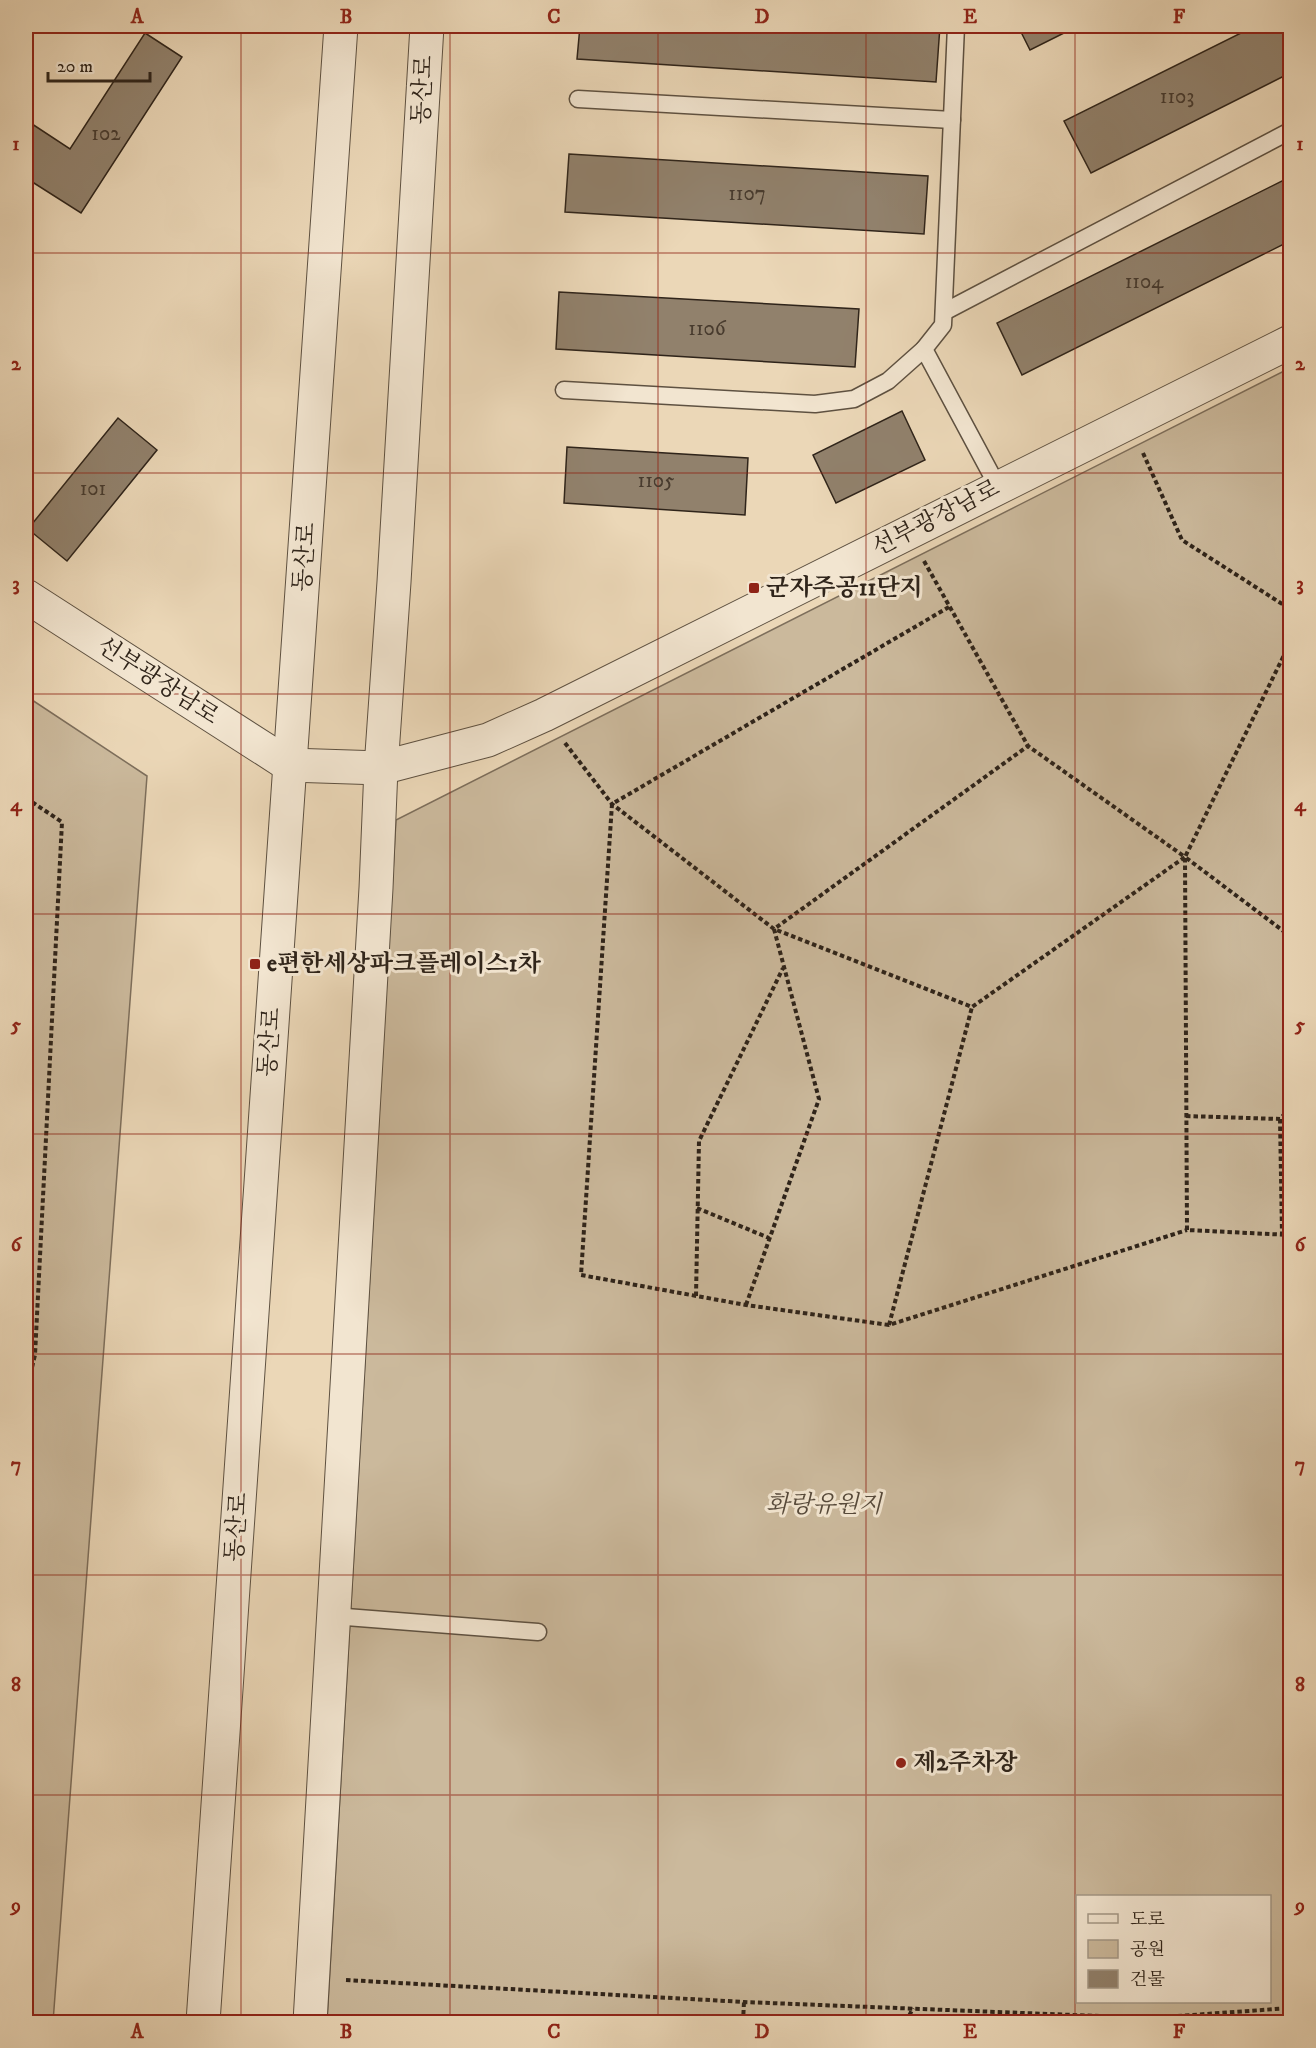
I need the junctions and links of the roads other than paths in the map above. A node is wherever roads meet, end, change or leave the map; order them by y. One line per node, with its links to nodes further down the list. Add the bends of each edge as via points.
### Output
1 (341, 26): 13 (street, 동산로)
2 (427, 26): 14 (street, 동산로)
3 (956, 26): 5 (lane)
4 (578, 99): 5 (lane)
5 (952, 120): 7 (lane)
6 (1290, 131): 7 (lane)
7 (944, 312): 9 (lane, via 943,325)
8 (1290, 342): 11 (street, 선부광장남로)
9 (924, 349): 10 (lane, via 888,381 854,399 824,402); 11 (lane)
10 (564, 390)
11 (998, 487): 14 (street, 선부광장남로, via 544,715 488,740)
12 (26, 596): 13 (street, 선부광장남로)
13 (290, 765): 14 (street, 선부광장남로); 17 (street, 동산로)
14 (381, 768): 15 (street, 동산로)
15 (333, 1616): 16 (lane); 18 (street, 동산로)
16 (538, 1632)
17 (203, 2022)
18 (310, 2022)

